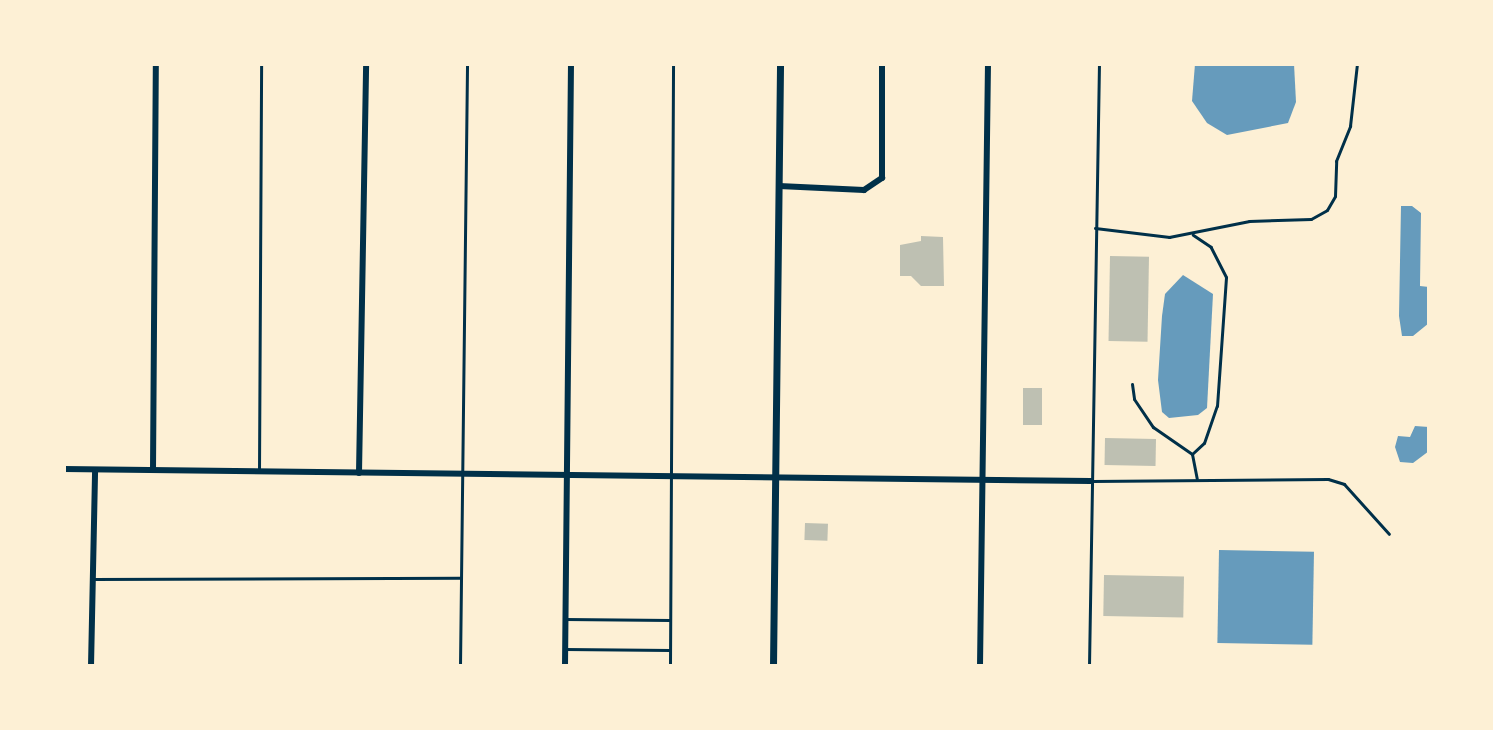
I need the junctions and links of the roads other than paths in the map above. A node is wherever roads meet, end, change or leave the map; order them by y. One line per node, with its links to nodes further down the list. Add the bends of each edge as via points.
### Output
1 (156, 64): 19 (street)
2 (261, 64): 20 (lane)
3 (366, 64): 21 (street)
4 (467, 64): 22 (lane)
5 (571, 64): 23 (street)
6 (673, 64): 24 (lane)
7 (780, 64): 12 (street)
8 (882, 64): 12 (street, via 882,178 864,190)
9 (988, 64): 28 (street)
10 (1099, 64): 13 (lane)
11 (1357, 64): 14 (lane, via 1351,117 1336,161 1335,196 1327,210 1311,219 1249,221)
12 (779, 186): 25 (street)
13 (1095, 228): 14 (lane, via 1146,236); 27 (lane, via 1096,431)
14 (1192, 235): 16 (lane, via 1211,247 1226,277 1217,406 1204,443)
15 (1132, 384): 16 (lane, via 1134,399 1153,427)
16 (1192, 454): 26 (lane)
17 (64, 469): 18 (street)
18 (95, 470): 19 (street); 31 (street)
19 (153, 470): 20 (street)
20 (259, 471): 21 (street)
21 (359, 473): 22 (street)
22 (462, 474): 23 (street); 30 (lane)
23 (567, 476): 24 (street); 32 (street)
24 (671, 477): 25 (street); 33 (lane)
25 (775, 479): 28 (street); 40 (street)
26 (1197, 479): 27 (lane); 29 (lane, via 1337,481)
27 (1091, 481): 28 (street); 42 (lane)
28 (983, 482): 41 (street)
29 (1389, 534)
30 (461, 578): 31 (lane); 37 (lane)
31 (93, 579): 36 (street)
32 (565, 619): 33 (lane); 34 (street)
33 (670, 620): 35 (lane)
34 (565, 649): 35 (lane); 38 (street)
35 (670, 650): 39 (lane)
36 (91, 666)
37 (460, 666)
38 (565, 666)
39 (670, 666)
40 (773, 666)
41 (980, 666)
42 (1089, 666)

